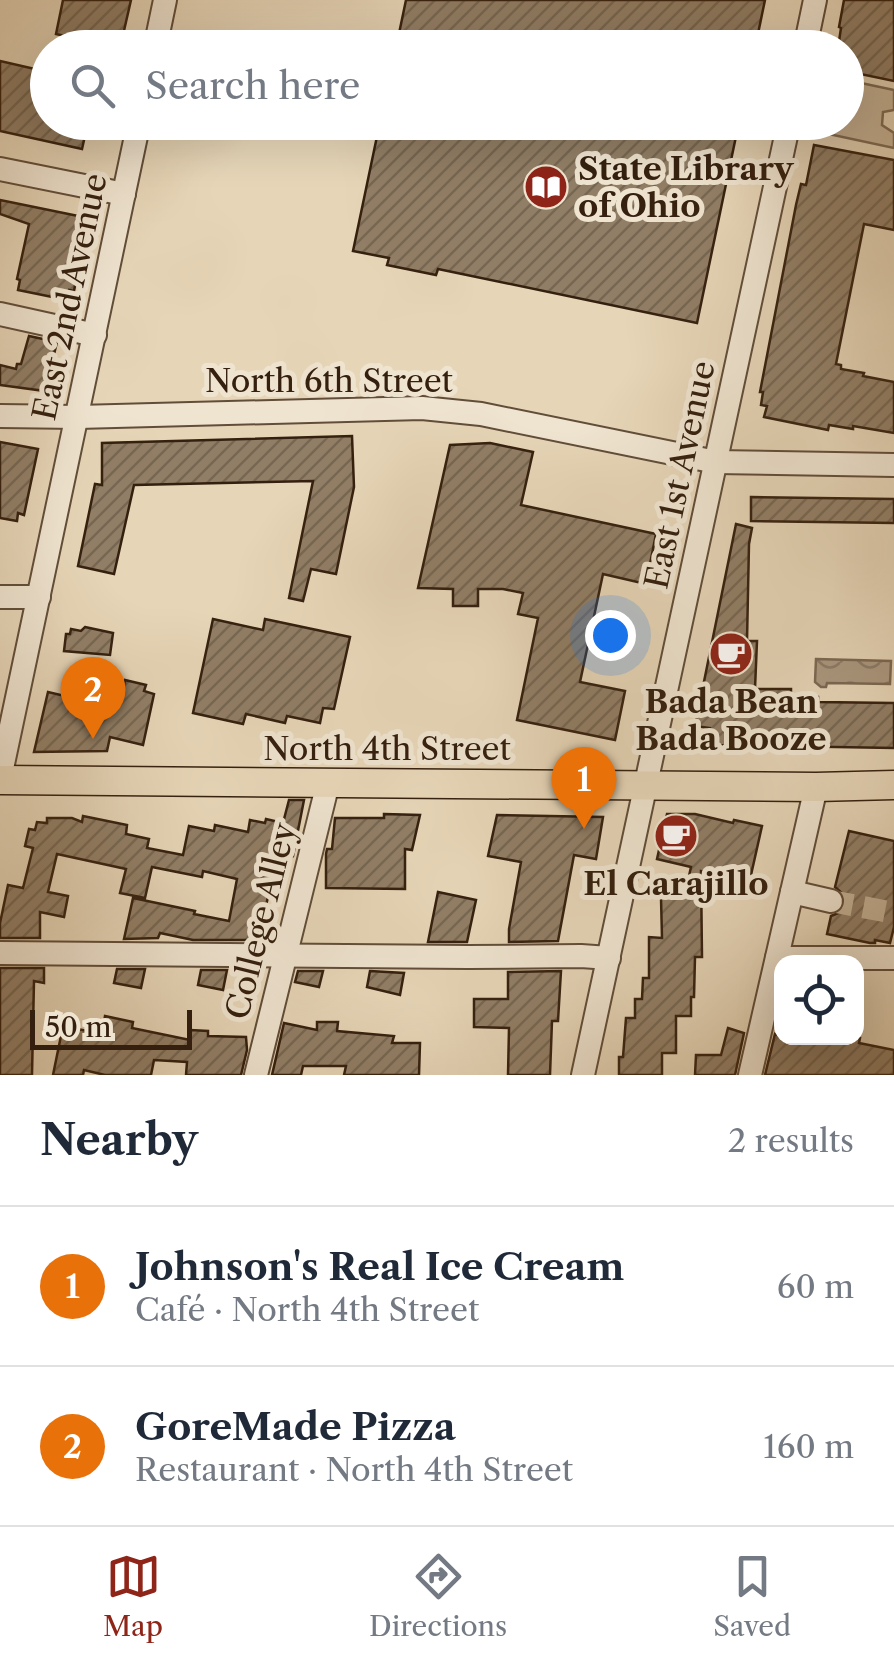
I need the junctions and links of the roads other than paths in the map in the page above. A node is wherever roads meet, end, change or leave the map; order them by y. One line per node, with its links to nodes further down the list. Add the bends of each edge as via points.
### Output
1 (165, 0): 3 (street)
2 (815, 0): 4 (street)
3 (159, 30)
4 (809, 30)
5 (135, 140): 8 (street, East 2nd Avenue)
6 (785, 140): 13 (street, East 1st Avenue)
7 (0, 169): 8 (street)
8 (124, 194): 10 (street, East 2nd Avenue)
9 (0, 314): 10 (street)
10 (94, 335): 12 (street, East 2nd Avenue)
11 (0, 416): 12 (street, North 6th Street)
12 (78, 417): 13 (street, North 6th Street, via 422,408); 16 (street, East 2nd Avenue)
13 (716, 462): 14 (street, North 6th Street); 20 (street, East 1st Avenue)
14 (894, 465)
15 (0, 597): 16 (street)
16 (39, 598): 17 (street, East 2nd Avenue)
17 (0, 779): 18 (main road, North 4th Street)
18 (328, 783): 20 (main road, North 4th Street); 25 (street, College Alley)
19 (894, 785): 21 (main road, North 4th Street)
20 (646, 786): 21 (main road, North 4th Street); 27 (street, East 1st Avenue)
21 (816, 787): 22 (street)
22 (792, 892): 23 (street); 26 (street)
23 (831, 901)
24 (0, 952): 25 (street)
25 (286, 955): 27 (street); 31 (street, College Alley)
26 (778, 955)
27 (608, 958): 32 (street, East 1st Avenue)
28 (864, 958): 29 (street)
29 (894, 958)
30 (774, 971): 33 (street)
31 (256, 1075)
32 (583, 1075)
33 (750, 1075)

